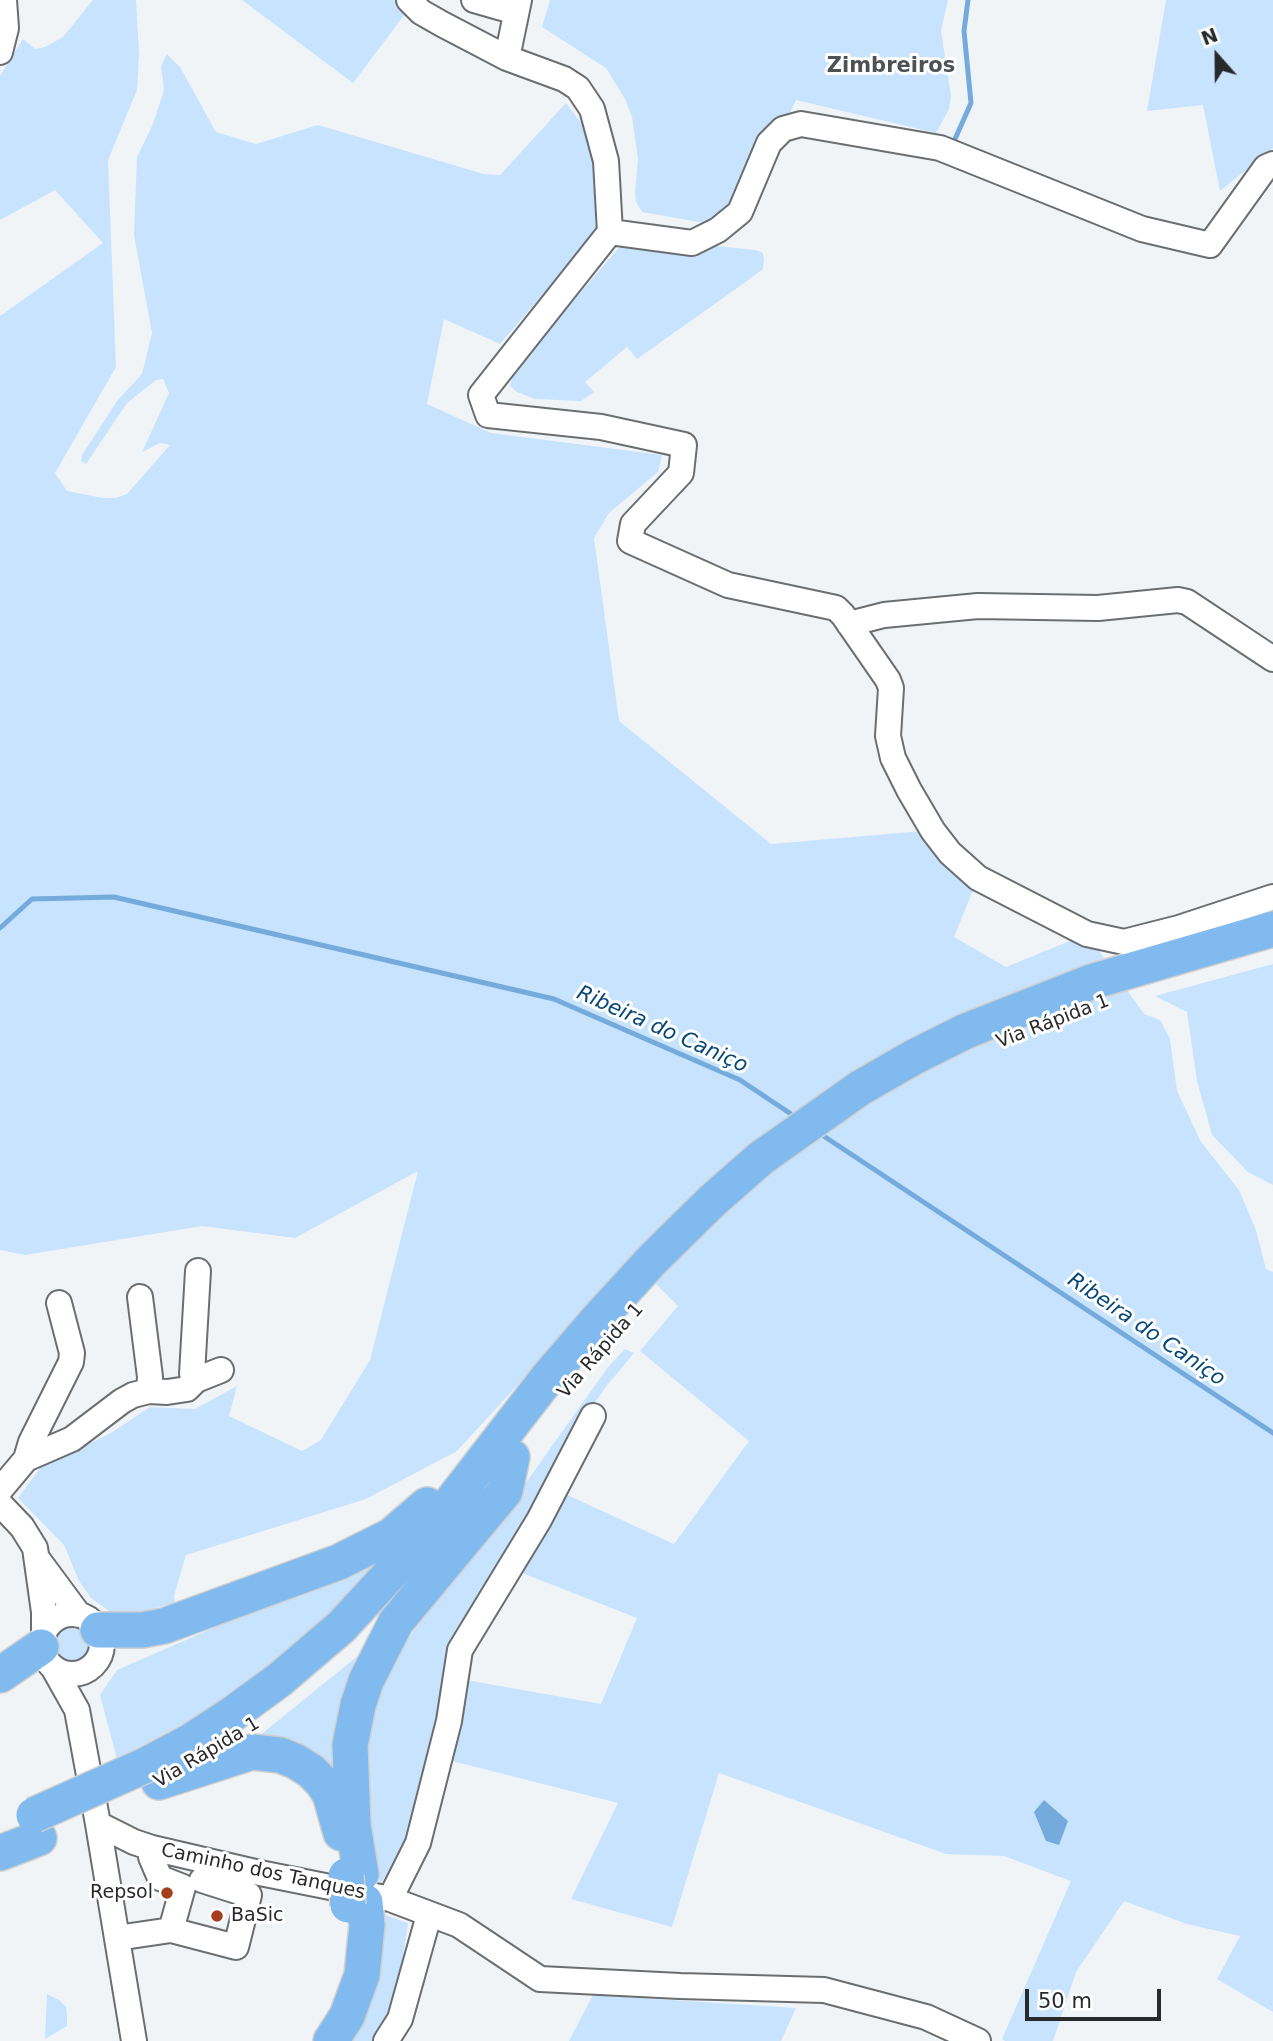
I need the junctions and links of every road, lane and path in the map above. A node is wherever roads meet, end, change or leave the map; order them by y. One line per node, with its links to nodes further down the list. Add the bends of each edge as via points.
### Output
1 (4, 0): 5 (street, via 6,28)
2 (409, 0): 6 (street, via 421,12)
3 (474, 0): 4 (street)
4 (517, 6): 6 (street)
5 (0, 52)
6 (507, 58): 8 (street, via 564,79 578,88 592,109 606,161)
7 (1273, 164): 8 (street, via 1266,167 1210,245 1142,229 940,148 801,124 783,130 769,143 740,212 718,230 692,243)
8 (610, 232): 9 (street, via 481,396 488,415 601,427 684,445 681,472 633,524 630,541 728,585 836,608)
9 (849, 624): 10 (street, via 884,615 978,606 1098,608 1178,600); 11 (street, via 891,688 888,736 909,790 950,853 978,878 1087,934 1124,942)
10 (1273, 659)
11 (1273, 897)
12 (1273, 929): 14 (highway, Via Rápida 1)
13 (1273, 951): 14 (highway, Via Rápida 1)
14 (1134, 980): 18 (highway, Via Rápida 1, via 1091,982 966,1031 860,1088 761,1158 712,1201 653,1260)
15 (198, 1271): 21 (street, via 192,1374)
16 (140, 1297): 22 (street)
17 (59, 1303): 25 (street, via 71,1362)
18 (605, 1327): 20 (highway, Via Rápida 1); 24 (highway, Via Rápida 1)
19 (221, 1370): 21 (street)
20 (550, 1376): 29 (highway, via 505,1410 449,1481 391,1536 339,1562 164,1626 142,1630); 34 (highway, Via Rápida 1, via 425,1536 341,1627 279,1680 191,1741)
21 (196, 1380): 22 (street, via 187,1389)
22 (149, 1391): 25 (street, via 122,1401 72,1439)
23 (593, 1416): 41 (street, via 539,1520 460,1650 449,1721 418,1843)
24 (512, 1457): 34 (highway, Via Rápida 1, via 436,1555 355,1644 294,1697 236,1738); 41 (highway, via 505,1491 396,1622 366,1681 350,1745 353,1825)
25 (26, 1459): 26 (street)
26 (0, 1490)
27 (5, 1516): 28 (street, via 30,1536)
28 (38, 1561): 29 (street); 30 (street)
29 (89, 1623): 30 (street, via 69,1614 58,1617 50,1623); 31 (street, via 102,1644 99,1657)
30 (46, 1650): 31 (street, via 73,1675); 32 (highway); 33 (street)
31 (83, 1672): 33 (street)
32 (0, 1675)
33 (77, 1710): 35 (street)
34 (152, 1778): 36 (highway, Via Rápida 1, bridge); 41 (highway, via 252,1752 295,1760 330,1794)
35 (99, 1824): 38 (street, Caminho dos Tanques); 44 (street)
36 (36, 1826): 37 (highway, Via Rápida 1); 39 (highway, Via Rápida 1)
37 (0, 1828)
38 (152, 1848): 40 (street, Caminho dos Tanques); 40 (street, via 160,1878)
39 (0, 1853)
40 (202, 1877): 41 (street, Caminho dos Tanques); 43 (street); 43 (street, via 249,1895 236,1947)
41 (362, 1891): 42 (street, Caminho dos Tanques); 46 (highway, via 343,1980 334,2004); 47 (highway, via 367,1925 362,1975)
42 (429, 1915): 48 (street, via 400,2019); 49 (street, Caminho dos Tanques, via 459,1925 540,1979 824,1990 926,2017)
43 (171, 1930): 44 (street)
44 (117, 1938): 45 (street)
45 (134, 2041)
46 (310, 2041)
47 (331, 2041)
48 (386, 2041)
49 (978, 2041)

